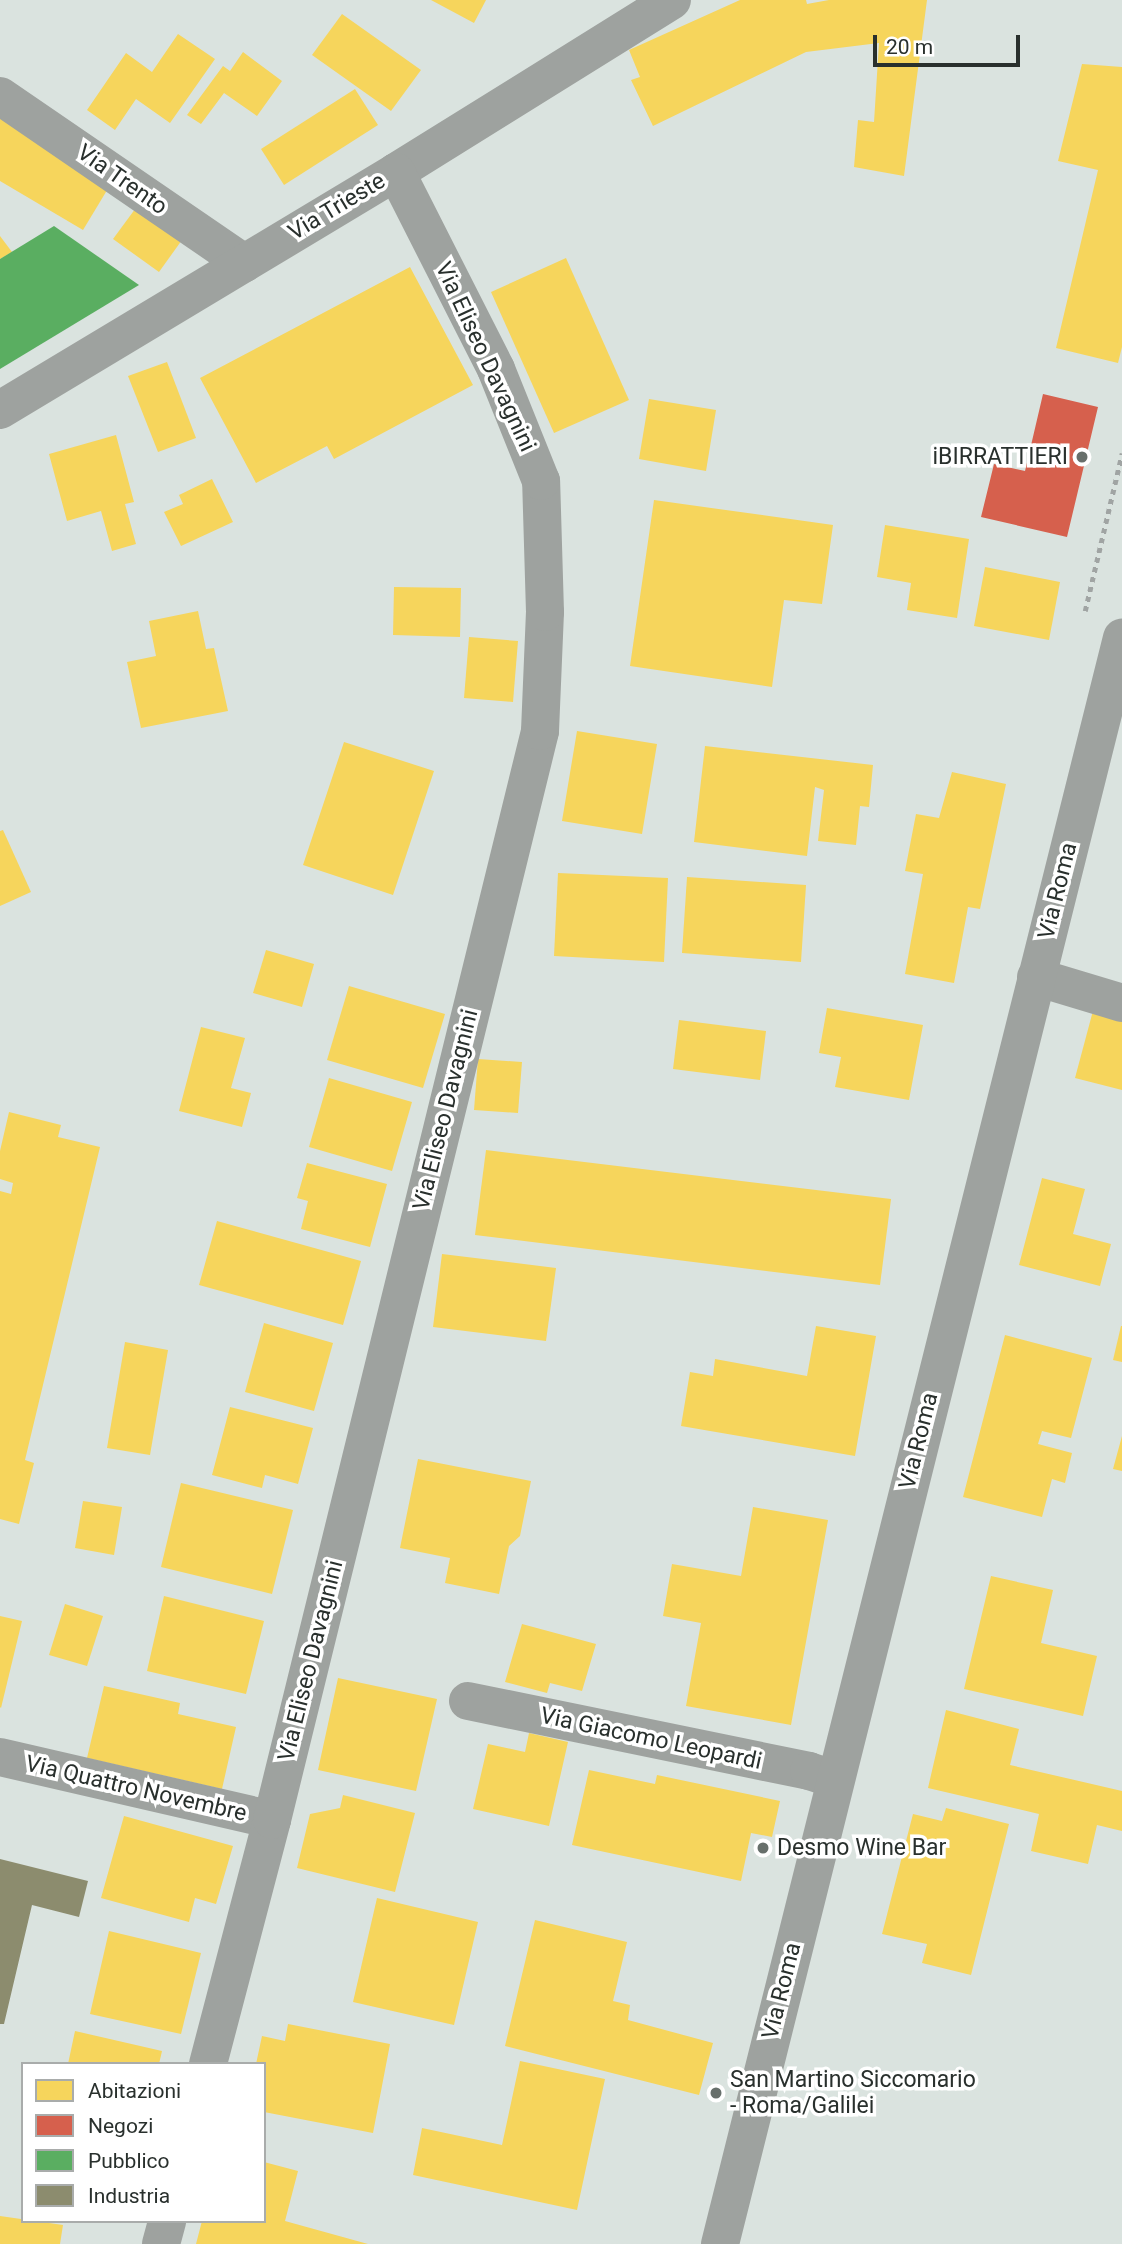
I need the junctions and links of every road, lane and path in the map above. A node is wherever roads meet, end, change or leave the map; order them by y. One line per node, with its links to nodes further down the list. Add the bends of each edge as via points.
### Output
1 (672, 0): 3 (street, Via Trieste)
2 (0, 96): 4 (street, Via Trento)
3 (396, 172): 4 (street, Via Trieste); 12 (street, Via Eliseo Davagnini, via 496,369 541,481 545,612 540,731)
4 (244, 263): 5 (street, Via Trieste)
5 (0, 410)
6 (1122, 638): 7 (street, Via Roma)
7 (1036, 977): 8 (street); 11 (street, Via Roma)
8 (1122, 1003)
9 (468, 1701): 11 (street, Via Giacomo Leopardi)
10 (0, 1757): 12 (street, Via Quattro Novembre)
11 (834, 1779): 16 (street, Via Roma)
12 (272, 1820): 13 (street, Via Eliseo Davagnini)
13 (209, 2062)
14 (166, 2223): 15 (street)
15 (161, 2244)
16 (720, 2244)

